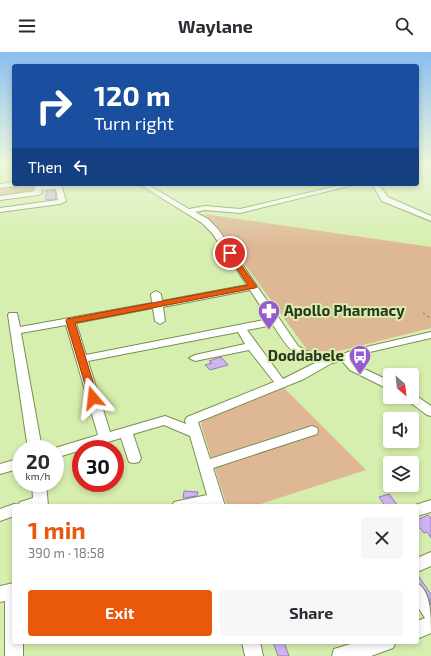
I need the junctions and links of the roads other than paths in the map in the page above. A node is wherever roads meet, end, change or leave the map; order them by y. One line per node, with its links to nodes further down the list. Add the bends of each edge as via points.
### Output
1 (39, 190): 6 (street, via 36,194)
2 (60, 190): 7 (street, via 62,201 60,202)
3 (153, 190): 8 (street)
4 (327, 190): 8 (street, via 240,210 205,208)
5 (379, 190): 9 (street, via 385,199)
6 (0, 198)
7 (0, 210)
8 (188, 211): 10 (street, via 205,221 215,231)
9 (431, 219)
10 (253, 287): 12 (street); 16 (street)
11 (156, 294): 12 (street)
12 (158, 305): 14 (street); 15 (street)
13 (13, 315): 18 (street)
14 (160, 320)
15 (70, 321): 18 (street); 23 (street)
16 (276, 321): 17 (street); 24 (street, via 294,348 308,357)
17 (240, 328): 20 (street); 23 (street)
18 (16, 331): 33 (street)
19 (431, 335): 21 (street, via 357,352)
20 (252, 346): 22 (street); 26 (street)
21 (348, 357): 24 (street); 25 (street, via 347,360 354,368)
22 (194, 358)
23 (81, 359): 32 (street)
24 (329, 360): 26 (street)
25 (383, 382)
26 (281, 384): 31 (street, via 191,420)
27 (419, 403): 28 (street)
28 (431, 412)
29 (312, 431): 36 (street)
30 (126, 432): 31 (street, via 165,420); 32 (street); 35 (street)
31 (196, 434): 36 (street)
32 (105, 438): 34 (street)
33 (34, 440)
34 (64, 450)
35 (134, 458)
36 (206, 465): 41 (street)
37 (12, 466): 38 (street)
38 (0, 469)
39 (40, 492): 40 (street)
40 (41, 503)
41 (216, 503): 42 (street)
42 (204, 504)
43 (431, 506): 44 (street)
44 (419, 509)
45 (12, 511): 46 (street)
46 (0, 515)
47 (431, 559): 48 (street)
48 (419, 563)
49 (9, 592): 54 (street)
50 (419, 594): 51 (street)
51 (431, 612)
52 (431, 624): 53 (street)
53 (419, 629)
54 (12, 630)
55 (13, 644): 58 (street)
56 (251, 644): 59 (street)
57 (380, 644): 60 (street)
58 (14, 656)
59 (254, 656)
60 (341, 656)

